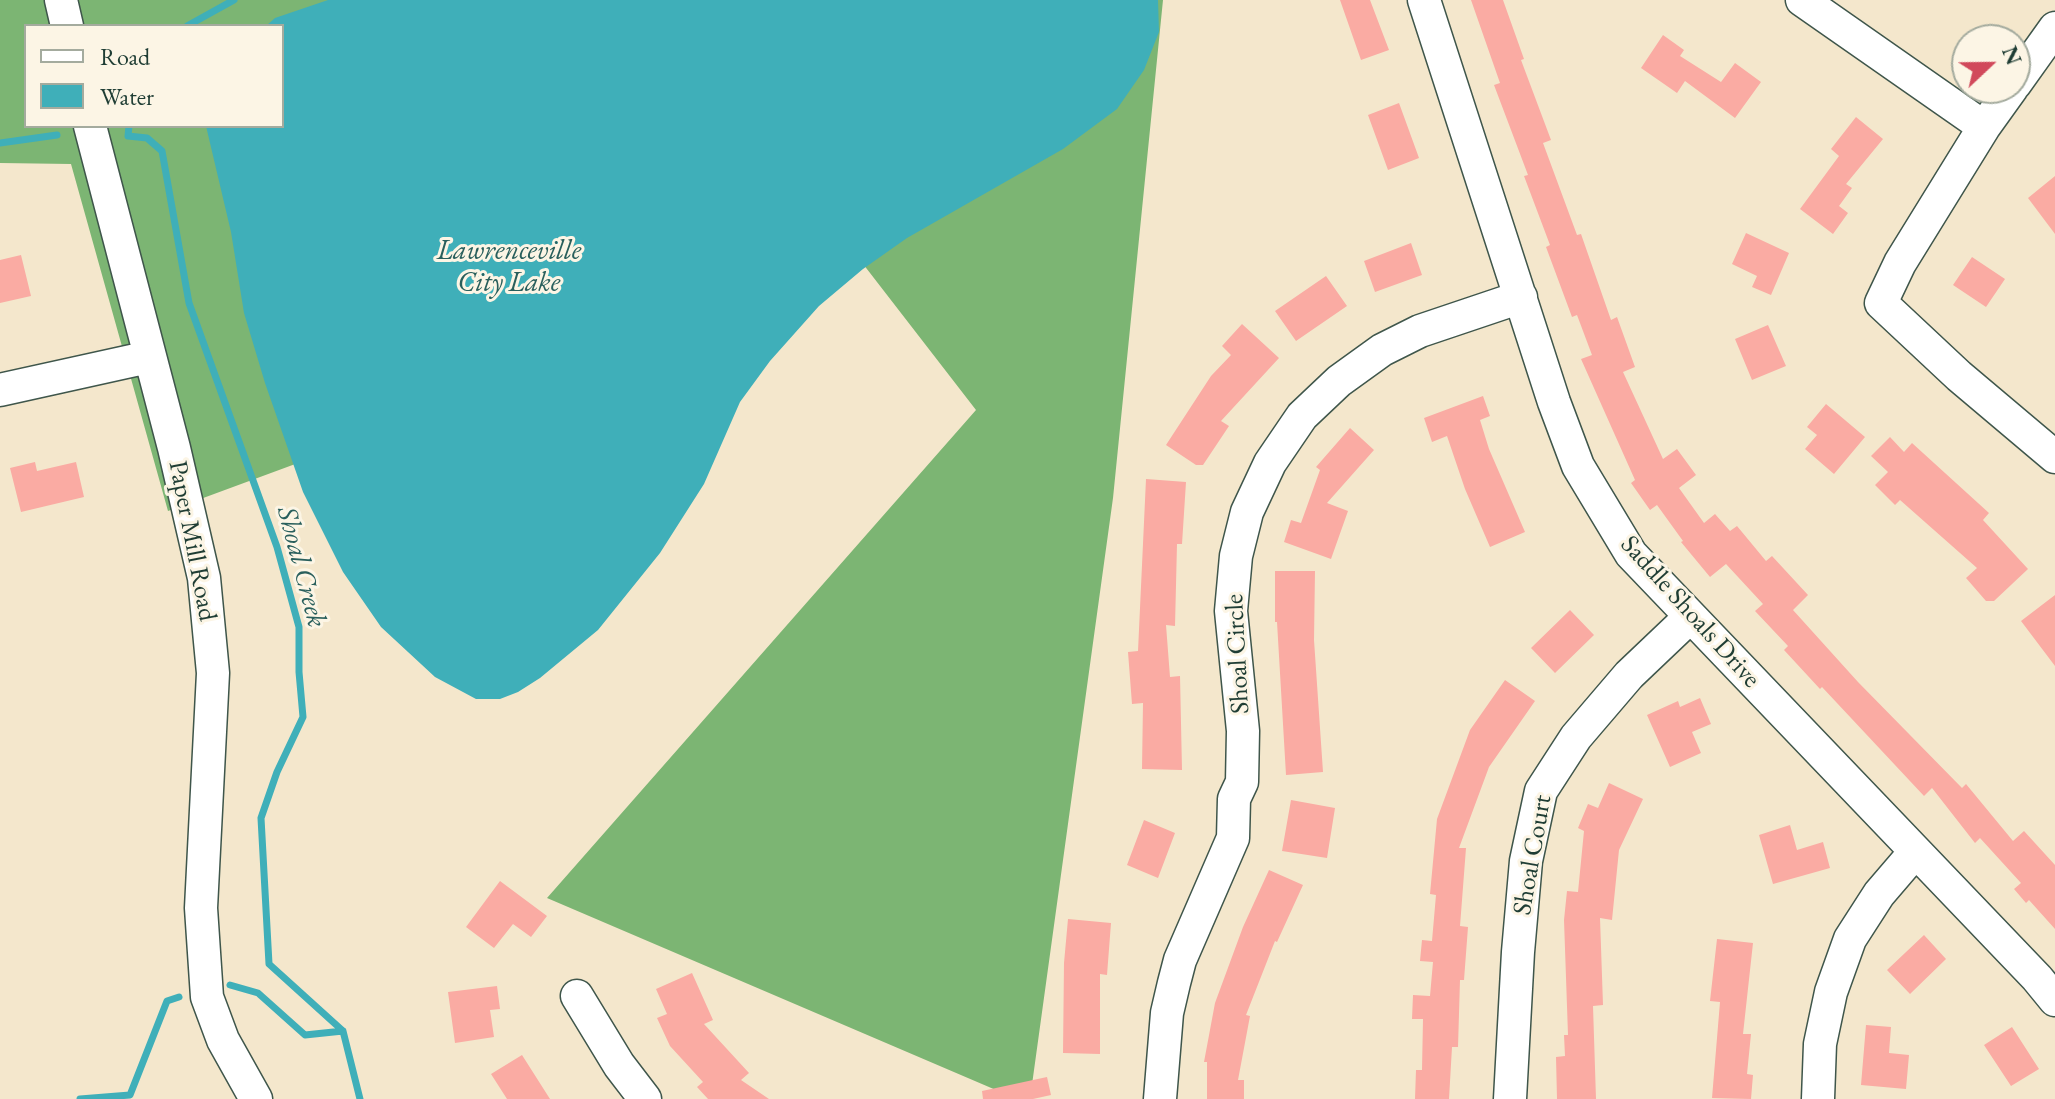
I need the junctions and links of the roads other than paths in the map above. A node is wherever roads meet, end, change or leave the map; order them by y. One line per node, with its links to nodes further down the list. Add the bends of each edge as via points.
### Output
1 (61, 0): 4 (street)
2 (1424, 0): 10 (street, Saddle Shoals Drive)
3 (1802, 0): 8 (street)
4 (67, 24)
5 (2055, 28): 6 (street)
6 (2031, 62)
7 (2001, 104): 8 (street)
8 (1984, 127): 13 (street, via 1881,303)
9 (91, 128): 11 (street, Paper Mill Road)
10 (1521, 297): 14 (street, Saddle Shoals Drive, via 1578,466 1631,554); 20 (street, Shoal Circle, via 1420,331 1339,381 1302,416 1270,463 1247,512 1231,611 1243,731 1242,782 1234,799 1233,838 1174,983)
11 (149, 357): 12 (street); 18 (street, Paper Mill Road, via 204,578 213,673 201,908 207,997 223,1040)
12 (0, 390)
13 (2055, 457)
14 (1690, 617): 15 (street, Saddle Shoals Drive); 21 (street, Shoal Court, via 1629,675 1576,737 1541,791 1526,861)
15 (1915, 852): 17 (street, Saddle Shoals Drive); 22 (street, via 1850,939 1820,1044)
16 (577, 996): 19 (street)
17 (2055, 1000)
18 (256, 1099)
19 (645, 1099)
20 (1160, 1099)
21 (1510, 1099)
22 (1818, 1099)

